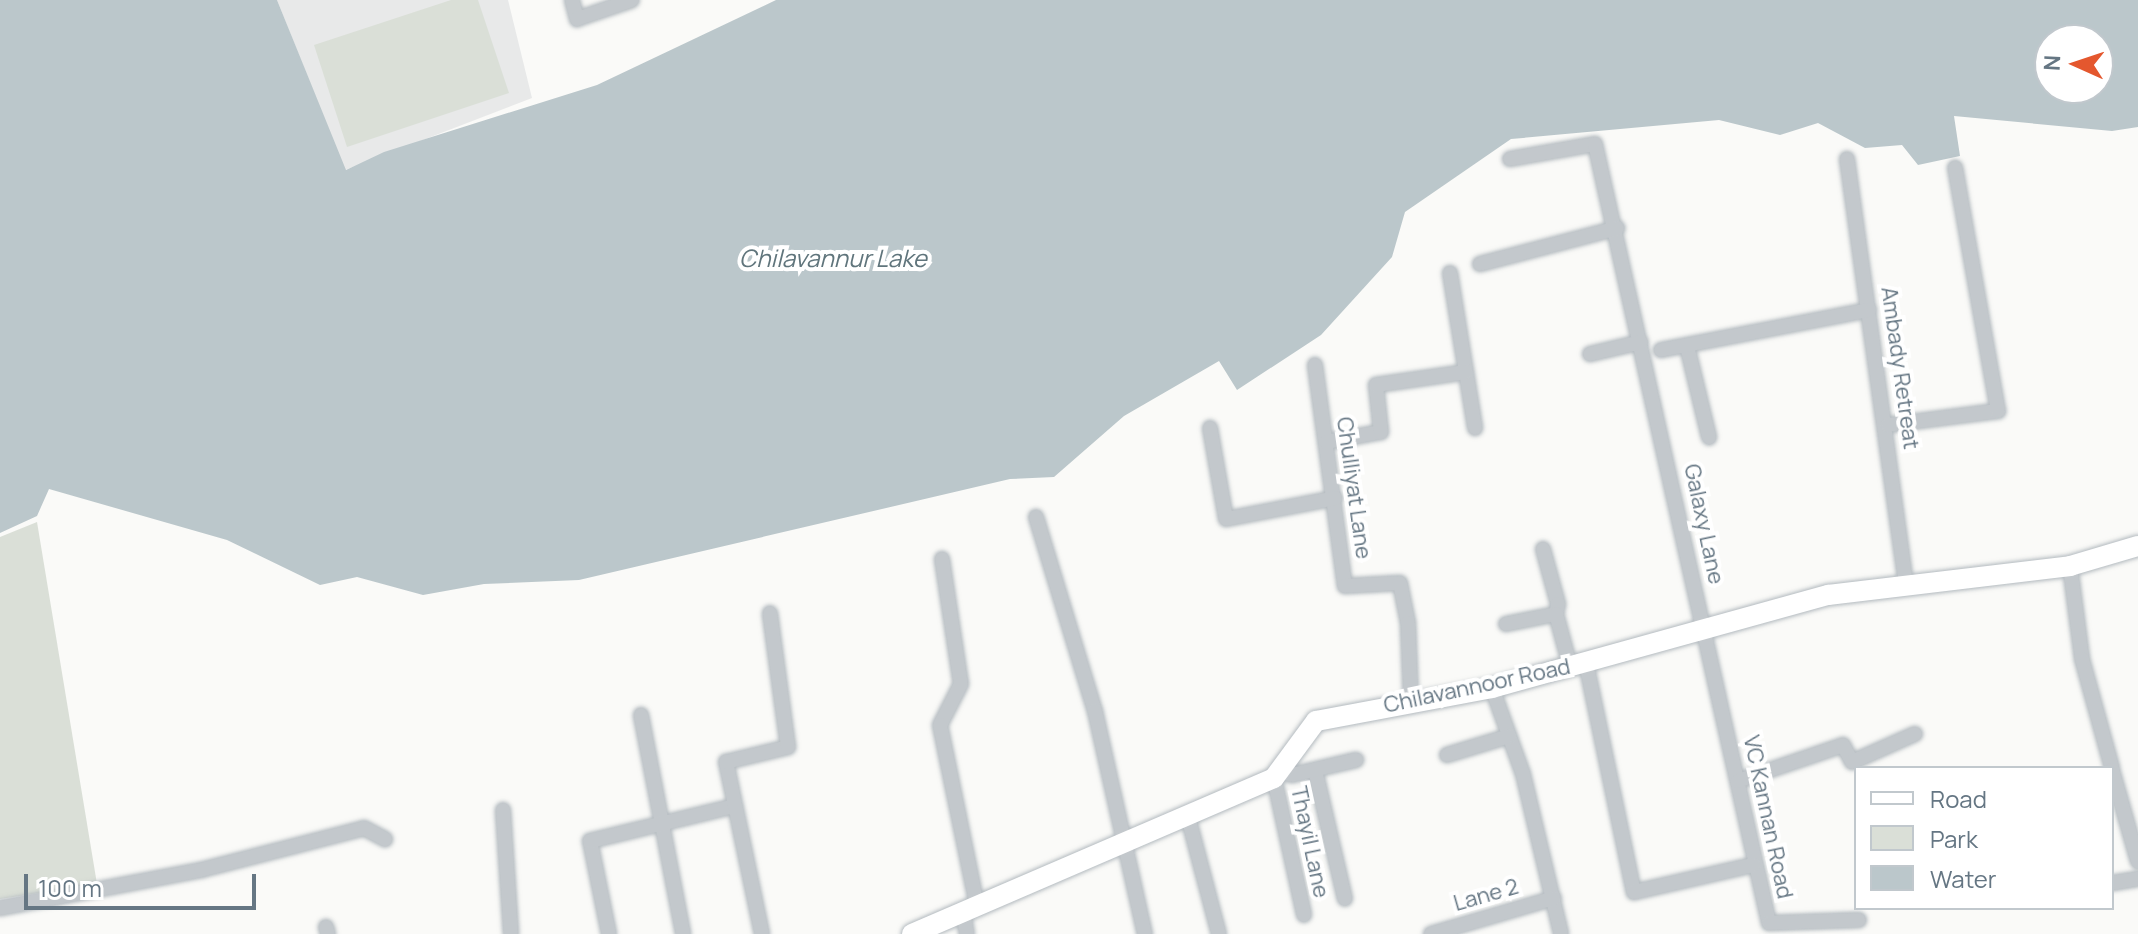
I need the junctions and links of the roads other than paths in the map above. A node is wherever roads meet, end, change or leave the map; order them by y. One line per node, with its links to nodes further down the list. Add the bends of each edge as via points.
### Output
1 (572, 0): 2 (street, via 577,19)
2 (632, 0)
3 (1510, 159): 6 (street, Galaxy Lane, via 1595,144)
4 (1847, 159): 9 (street, Ambady Retreat)
5 (1955, 168): 16 (street, via 1998,411)
6 (1617, 228): 7 (street); 10 (street, Galaxy Lane)
7 (1480, 264)
8 (1450, 273): 15 (street)
9 (1869, 310): 11 (street); 16 (street, Ambady Retreat)
10 (1641, 342): 13 (street); 31 (street, Galaxy Lane)
11 (1687, 346): 12 (street); 19 (street)
12 (1661, 350)
13 (1590, 354)
14 (1315, 365): 20 (street, Chulliyat Lane)
15 (1466, 372): 18 (street); 20 (street, via 1376,385 1381,432)
16 (1888, 425): 27 (street, Ambady Retreat)
17 (1210, 428): 21 (street, via 1226,519)
18 (1475, 428)
19 (1709, 437)
20 (1326, 442): 21 (street, Chulliyat Lane)
21 (1335, 498): 34 (street, Chulliyat Lane, via 1345,586 1400,583 1408,623)
22 (1036, 517): 50 (street, via 1095,711)
23 (2138, 546): 26 (street, Chilavannoor Road)
24 (1543, 549): 29 (street)
25 (942, 559): 58 (street, via 961,684 940,725)
26 (2070, 566): 27 (street, Chilavannoor Road); 40 (street, via 2082,659)
27 (1906, 584): 31 (street, Chilavannoor Road, via 1828,595)
28 (770, 613): 45 (street, via 788,747 726,762)
29 (1556, 614): 30 (street); 32 (street)
30 (1506, 624)
31 (1704, 633): 32 (street, Chilavannoor Road); 44 (street, VC Kannan Road)
32 (1578, 664): 33 (street, Chilavannoor Road); 52 (street, via 1634,892)
33 (1492, 688): 34 (street, Chilavannoor Road); 37 (street)
34 (1411, 701): 42 (street, Chilavannoor Road, via 1316,721)
35 (641, 715): 48 (street)
36 (1915, 734): 44 (street, via 1852,762 1843,745)
37 (1509, 736): 38 (street); 55 (street)
38 (1447, 755)
39 (1356, 760): 41 (street)
40 (2111, 766)
41 (1315, 770): 42 (street); 56 (street)
42 (1278, 775): 47 (street); 59 (street, Thayil Lane)
43 (2114, 776): 51 (street)
44 (1738, 781): 52 (street, VC Kannan Road)
45 (735, 806): 48 (street); 64 (street)
46 (503, 810): 61 (street)
47 (1188, 817): 50 (street); 68 (street)
48 (660, 824): 62 (street, via 590,841); 63 (street)
49 (385, 839): 57 (street, via 364,828 201,870)
50 (1122, 843): 58 (street); 67 (street)
51 (2138, 861)
52 (1753, 865): 60 (street, VC Kannan Road, via 1769,923)
53 (2138, 879): 54 (street)
54 (2114, 883)
55 (1554, 898): 69 (street, Lane 2); 70 (street)
56 (1345, 899)
57 (0, 908)
58 (970, 909): 65 (street); 66 (street)
59 (1304, 915)
60 (1859, 920)
61 (511, 934)
62 (609, 934)
63 (683, 934)
64 (762, 934)
65 (912, 934)
66 (967, 934)
67 (1145, 934)
68 (1219, 934)
69 (1431, 934)
70 (1561, 934)

